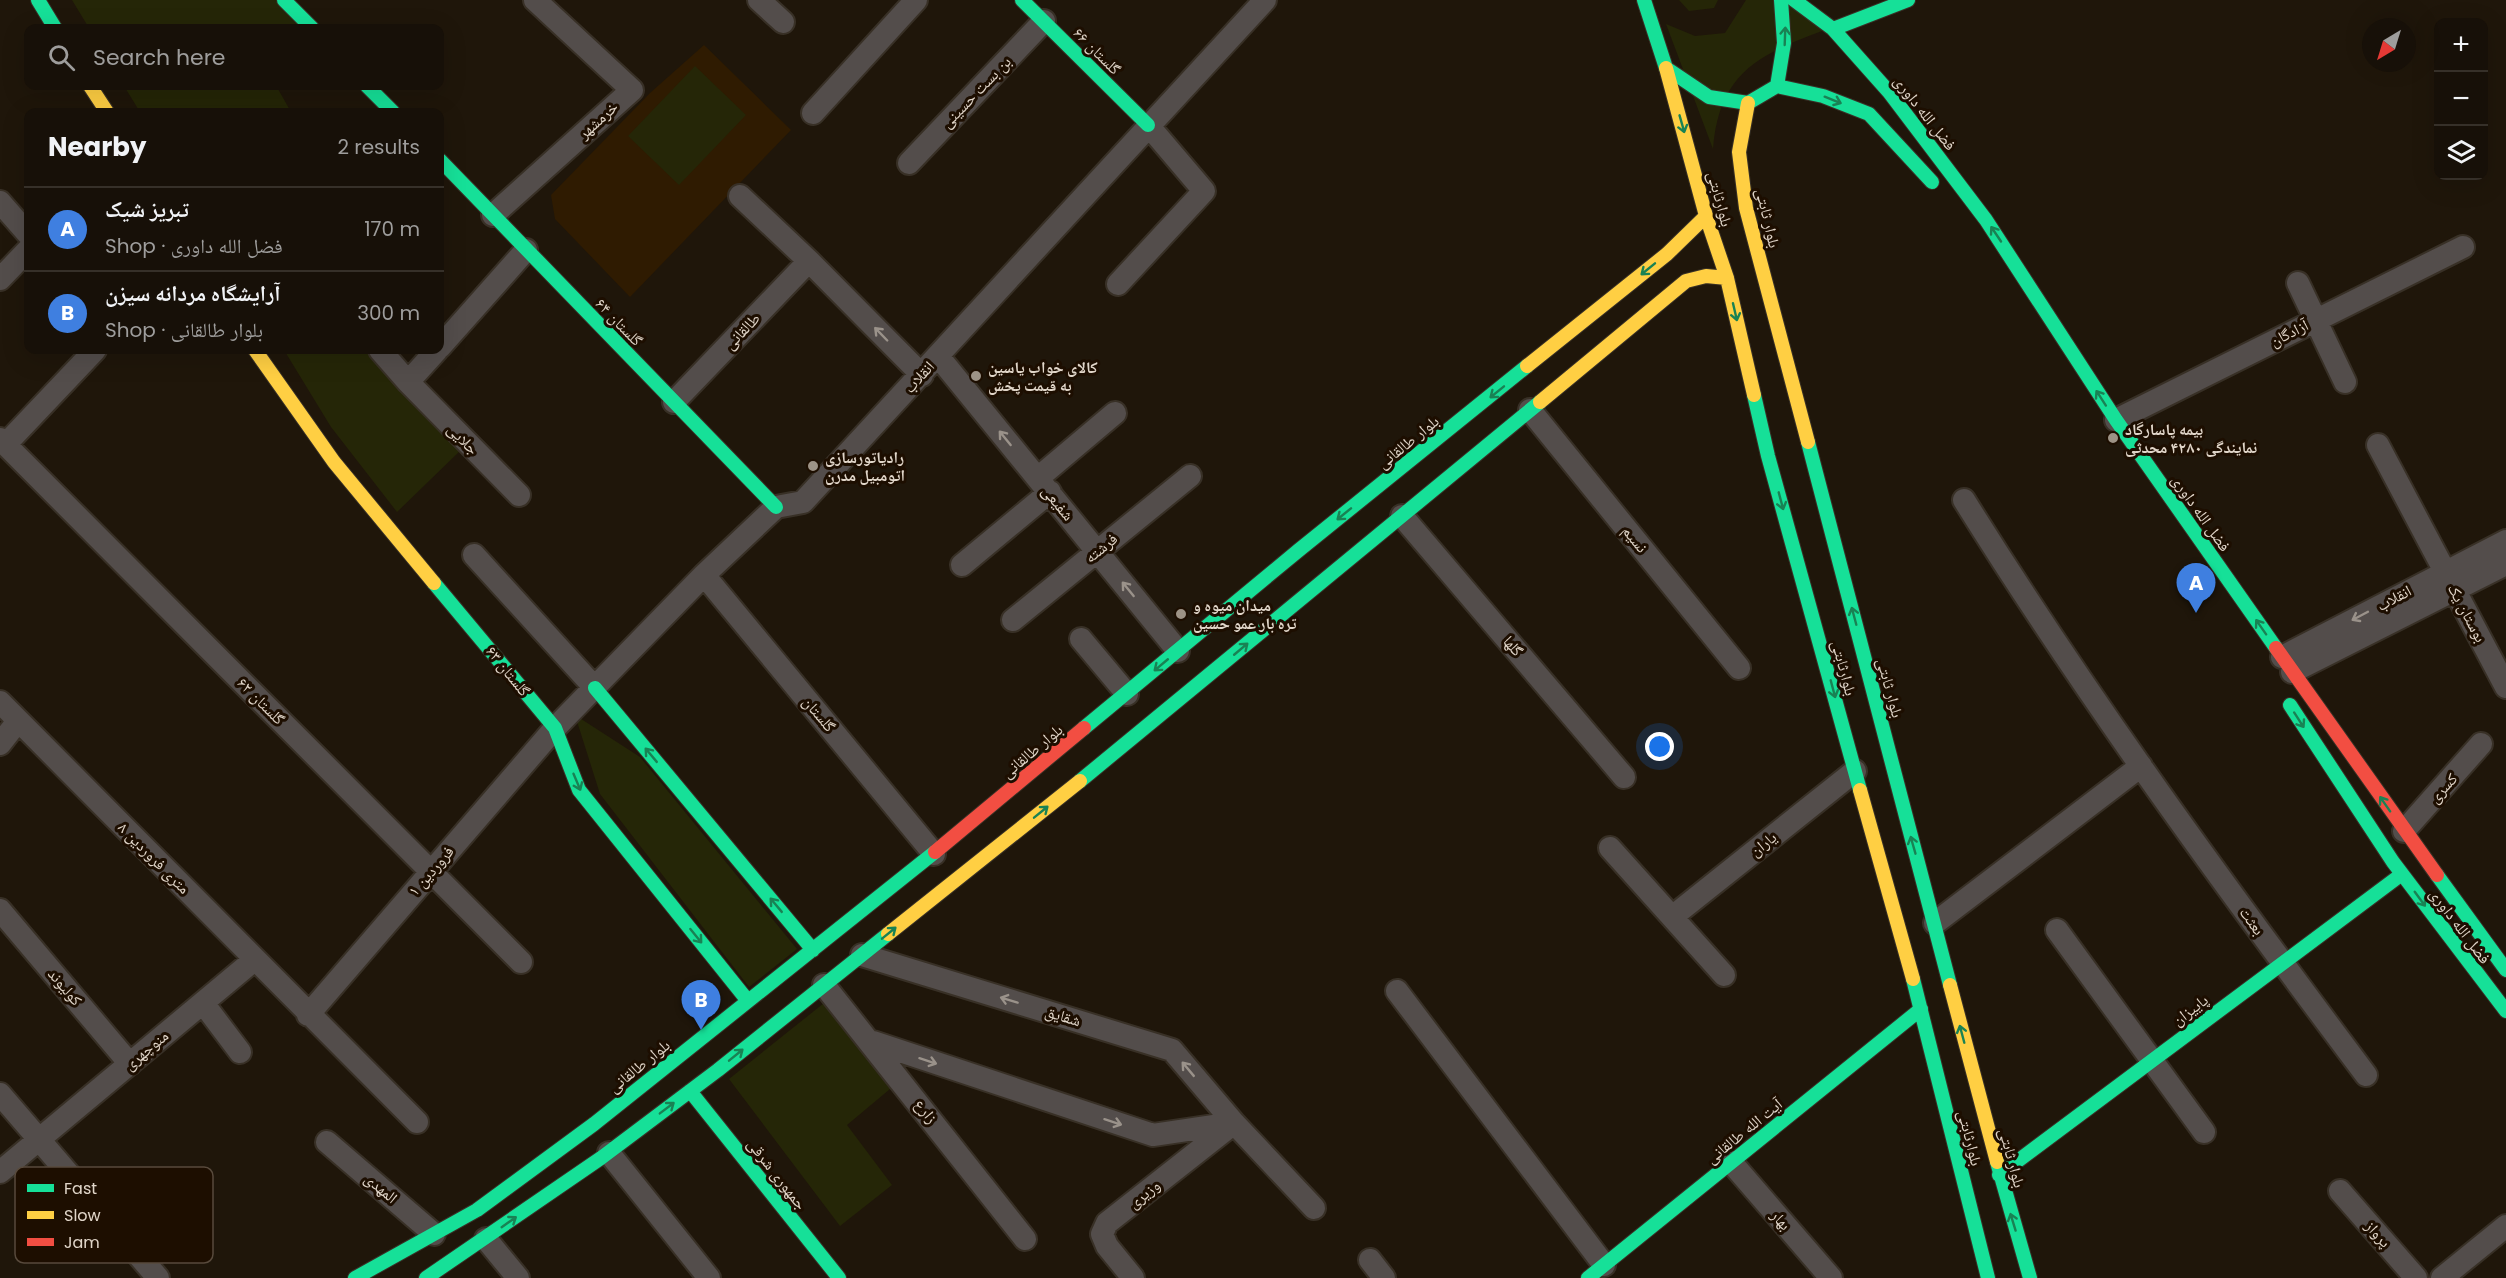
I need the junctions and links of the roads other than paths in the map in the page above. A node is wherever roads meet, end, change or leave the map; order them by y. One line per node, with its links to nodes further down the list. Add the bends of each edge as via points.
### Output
1 (38, 0): 14 (main road)
2 (284, 0): 15 (main road)
3 (535, 0): 31 (street, خرمشهر, via 632,90)
4 (759, 0): 13 (street)
5 (916, 0): 24 (street)
6 (1022, 0): 12 (main road, گلستان ۶۶)
7 (1265, 0): 25 (street, انقلاب)
8 (1644, 0): 17 (main road, بلوارثابتی)
9 (1781, 0): 18 (main road, one-way to 9, via 1785,54 1786,21)
10 (1794, 0): 16 (main road, فضل الله داوری)
11 (1908, 0): 16 (main road)
12 (1044, 21): 25 (main road, گلستان ۶۶); 26 (street, بن بست حسینی)
13 (783, 22)
14 (53, 24)
15 (308, 24)
16 (1833, 29): 57 (main road, فضل الله داوری, one-way to 16, via 1986,220 1889,92)
17 (1666, 68): 21 (main road, via 1709,96); 32 (main road, بلوارثابتی, one-way to 32)
18 (1777, 86): 21 (main road); 28 (main road, one-way to 28, via 1823,96 1869,114)
19 (93, 90): 22 (main road)
20 (371, 90): 23 (main road)
21 (1748, 104): 84 (main road, بلوار ثابتی, one-way to 21, via 1746,207 1739,152)
22 (104, 108)
23 (389, 108)
24 (813, 113)
25 (1148, 125): 43 (street, via 1204,191); 50 (street, انقلاب)
26 (909, 163)
27 (444, 164): 31 (main road, گلستان ۶۴)
28 (1938, 189)
29 (740, 196): 38 (street)
30 (0, 202): 33 (street)
31 (493, 215): 35 (main road, گلستان ۶۴)
32 (1706, 216): 37 (main road, بلوار طالقانی); 40 (main road, بلوارثابتی)
33 (24, 229)
34 (2463, 247): 44 (street, آزادگان)
35 (526, 250): 45 (street); 54 (main road, گلستان ۶۴)
36 (24, 254): 41 (street)
37 (1667, 254): 39 (main road); 75 (main road, بلوار طالقانی, one-way to 75)
38 (809, 261): 51 (street, one-way to 38); 54 (street, طالقانی)
39 (1686, 270): 40 (main road); 55 (main road)
40 (1727, 278): 85 (main road, بلوارثابتی, one-way to 85, via 1768,456)
41 (0, 279)
42 (2298, 283): 44 (street)
43 (1118, 284)
44 (2316, 320): 53 (street); 57 (street, آزادگان)
45 (444, 341)
46 (91, 354): 58 (street)
47 (258, 354): 83 (main road, گلستان ۶۳, via 334,462)
48 (384, 354): 52 (street, جلایی)
49 (433, 354): 52 (street)
50 (938, 356): 51 (street, انقلاب); 61 (street, شفیعی, one-way to 50)
51 (922, 375): 64 (street, انقلاب, via 803,502)
52 (408, 382): 62 (street, جلایی)
53 (2345, 382)
54 (674, 402): 64 (main road, گلستان ۶۴)
55 (1530, 410): 65 (main road); 76 (street, نسیم)
56 (1115, 413): 61 (street)
57 (2116, 420): 77 (main road, فضل الله داوری, one-way to 57)
58 (3, 442): 95 (street, گلستان ۶۲)
59 (2378, 445): 72 (street, بوستان یک)
60 (1190, 476): 67 (street, فرشته)
61 (1044, 485): 67 (street, شفیعی); 70 (street)
62 (519, 495)
63 (1964, 500): 90 (street, بعثت)
64 (776, 507): 71 (street, انقلاب)
65 (1402, 516): 91 (street, گلها); 103 (main road, one-way to 65)
66 (2506, 541): 72 (street, انقلاب)
67 (1097, 551): 73 (street, فرشته); 75 (street, شفیعی, one-way to 67)
68 (474, 555): 79 (street)
69 (2506, 564): 72 (street, انقلاب)
70 (962, 565)
71 (704, 575): 79 (street, انقلاب); 94 (street, گلستان)
72 (2450, 580): 77 (street, انقلاب); 78 (street, بوستان یک)
73 (1013, 620)
74 (1081, 639): 80 (street)
75 (1178, 651): 80 (main road, بلوار طالقانی, one-way to 80)
76 (1739, 668)
77 (2285, 672): 92 (main road, فضل الله داوری, one-way to 77); 96 (main road, فضل الله داوری, one-way to 96, via 2378,843)
78 (2506, 687)
79 (595, 688): 83 (street, انقلاب); 101 (main road, one-way to 79)
80 (1127, 694): 94 (main road, بلوار طالقانی)
81 (0, 702): 82 (street, ۸ متری فروردین)
82 (18, 721): 86 (street); 104 (street, ۸ متری فروردین)
83 (555, 728): 95 (street, فروردین ۱); 112 (main road, گلستان ۶۳, one-way to 112, via 579,790)
84 (1885, 733): 85 (main road); 89 (main road, بلوار ثابتی)
85 (1858, 743): 88 (main road, بلوارثابتی)
86 (0, 744)
87 (2481, 744): 92 (street, کسری)
88 (1864, 766): 89 (main road); 98 (street, یاران); 114 (main road, بلوارثابتی)
89 (1892, 766): 99 (main road, بلوار ثابتی, one-way to 89)
90 (2141, 766): 99 (street); 105 (street, بعثت)
91 (1624, 777)
92 (2404, 831): 102 (main road, فضل الله داوری)
93 (1610, 848): 98 (street)
94 (934, 854): 101 (main road, بلوار طالقانی)
95 (431, 872): 106 (street, گلستان ۶۲); 116 (street, فروردین ۱)
96 (2402, 874): 105 (main road, پاییزان); 107 (main road, فضل الله داوری, one-way to 107)
97 (0, 910): 120 (street, کولیوند)
98 (1672, 917): 109 (street)
99 (1935, 923): 133 (main road, بلوار ثابتی, one-way to 99)
100 (2057, 930): 119 (street)
101 (813, 950): 112 (main road, بلوار طالقانی)
102 (2500, 951): 107 (main road); 108 (main road, فضل الله داوری)
103 (862, 955): 110 (main road); 125 (street, شقایق, one-way to 103, via 1172,1050)
104 (254, 960): 113 (street, منوچهری); 116 (street, ۸ متری فروردین)
105 (2281, 962): 119 (main road, پاییزان); 121 (street, بعثت)
106 (521, 963)
107 (2471, 969): 115 (main road, فضل الله داوری)
108 (2506, 970)
109 (1724, 975)
110 (824, 985): 117 (street, زارع); 122 (main road, one-way to 110)
111 (1397, 991): 142 (street)
112 (748, 1001): 137 (main road, بلوار طالقانی, via 546,1159 477,1210)
113 (203, 1003): 118 (street); 120 (street, منوچهری)
114 (1921, 1009): 130 (main road, آیت الله طالقانی); 152 (main road, بلوارثابتی)
115 (2506, 1011)
116 (308, 1015): 124 (street, ۸ متری فروردین)
117 (873, 1042): 125 (street, one-way to 125, via 1153,1135); 139 (street, زارع)
118 (240, 1052)
119 (2151, 1060): 126 (street); 133 (main road, پاییزان)
120 (130, 1064): 127 (street, منوچهری)
121 (2366, 1076)
122 (690, 1091): 129 (main road, one-way to 122); 148 (main road, جمهوری شرقی)
123 (0, 1094): 127 (street)
124 (417, 1122)
125 (1234, 1124): 135 (street, شقایق); 149 (street, وزیری, via 1107,1222 1102,1234 1107,1246)
126 (2204, 1132)
127 (39, 1141): 131 (street); 132 (street, منوچهری)
128 (327, 1142): 137 (street, المهدی)
129 (609, 1153): 138 (main road, one-way to 129); 147 (street)
130 (1731, 1162): 142 (main road, آیت الله طالقانی); 151 (street, بهار)
131 (62, 1167)
132 (0, 1172)
133 (1999, 1175): 153 (main road, بلوار ثابتی, one-way to 133)
134 (2340, 1191): 154 (street, پرواز)
135 (1314, 1208)
136 (2506, 1226): 155 (street)
137 (434, 1234): 144 (main road, بلوار طالقانی)
138 (486, 1239): 145 (main road); 146 (street)
139 (1025, 1239)
140 (1370, 1260): 150 (street)
141 (145, 1263): 143 (street)
142 (1596, 1271)
143 (158, 1278)
144 (356, 1278)
145 (426, 1278)
146 (518, 1278)
147 (709, 1278)
148 (839, 1278)
149 (1133, 1278)
150 (1384, 1278)
151 (1830, 1278)
152 (1988, 1278)
153 (2030, 1278)
154 (2416, 1278)
155 (2442, 1278)

